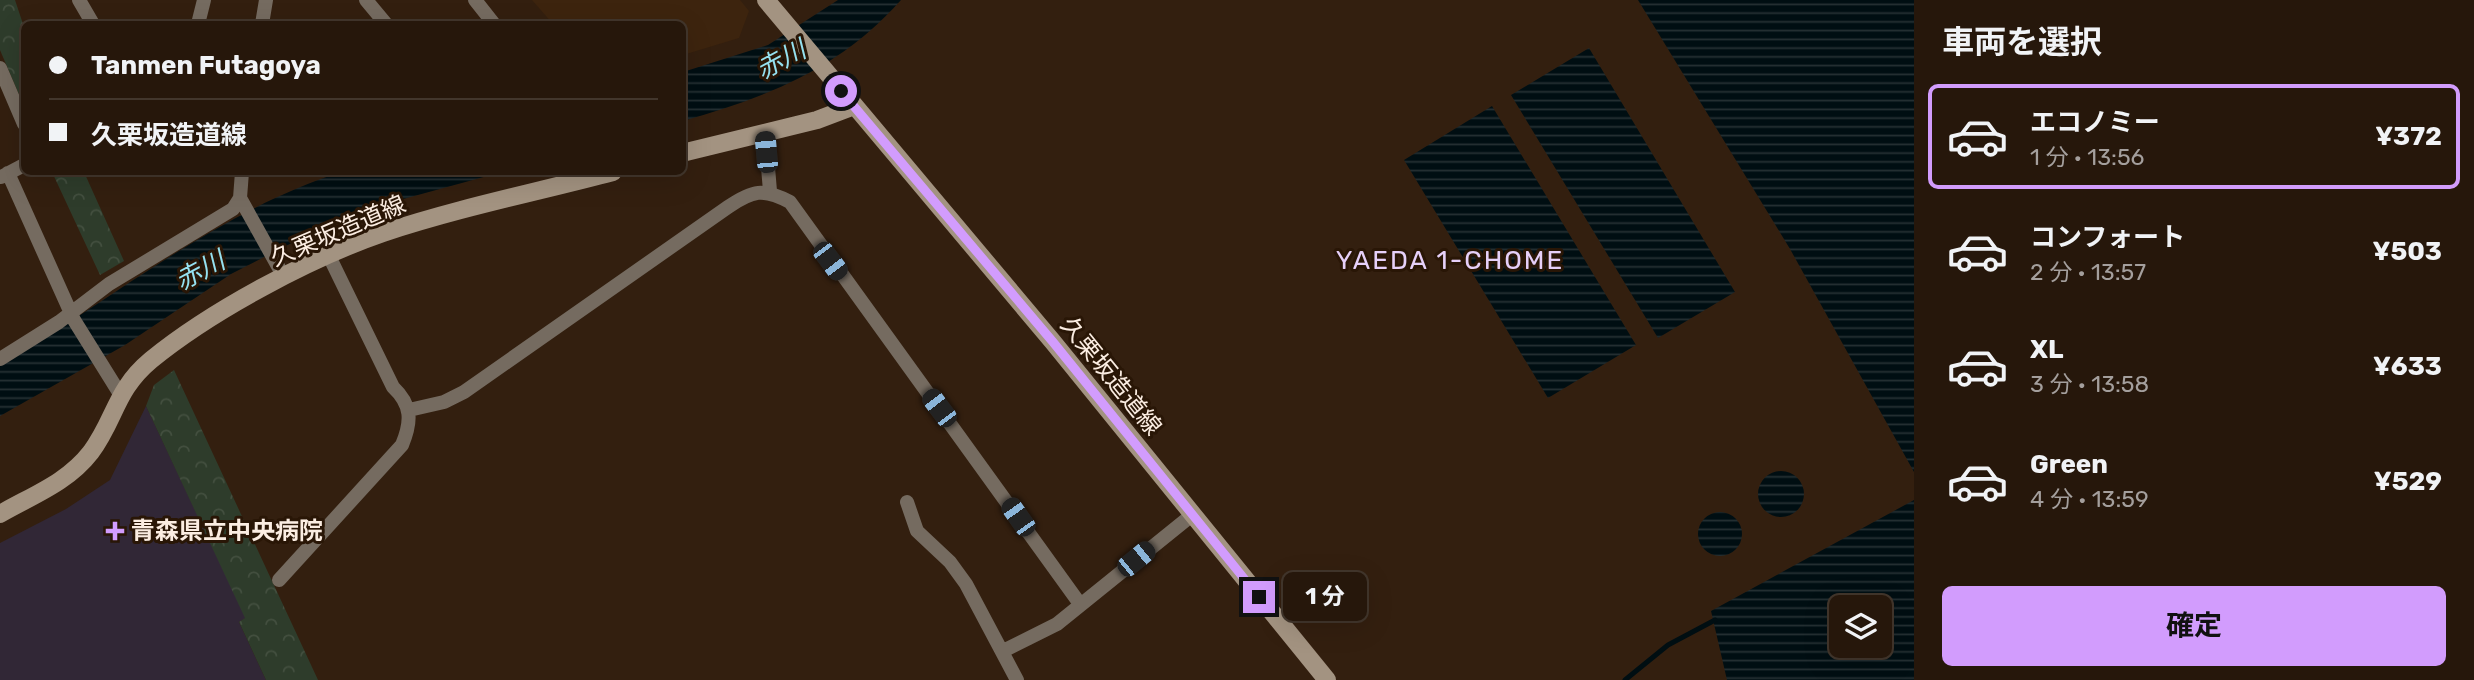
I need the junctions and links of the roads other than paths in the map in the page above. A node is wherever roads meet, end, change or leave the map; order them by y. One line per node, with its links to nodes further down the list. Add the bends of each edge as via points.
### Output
1 (79, 0): 7 (street)
2 (204, 0): 8 (street)
3 (266, 0): 9 (street)
4 (366, 0): 10 (street)
5 (475, 0): 11 (street)
6 (766, 0): 13 (main road, 久栗坂造道線)
7 (91, 21)
8 (199, 21)
9 (262, 21)
10 (384, 21)
11 (492, 21)
12 (0, 68): 14 (street)
13 (854, 106): 15 (main road); 31 (main road, 久栗坂造道線)
14 (21, 117)
15 (765, 132): 16 (main road); 21 (street)
16 (686, 152)
17 (21, 166): 18 (street)
18 (4, 175): 25 (street)
19 (243, 175): 22 (street)
20 (602, 175): 23 (main road, 久栗坂造道線, via 382,234)
21 (770, 191): 28 (street, via 747,195 728,206 464,392); 33 (street, via 790,202)
22 (243, 202): 24 (street); 25 (street, via 109,284)
23 (329, 256): 24 (main road, 久栗坂造道線); 28 (street, via 393,387)
24 (284, 278): 27 (main road, 久栗坂造道線, via 154,358)
25 (71, 316): 26 (street); 27 (street)
26 (0, 359)
27 (120, 394): 30 (main road, 久栗坂造道線, via 101,436 72,472)
28 (409, 410): 32 (street, via 411,424 402,444)
29 (907, 502): 34 (street, via 917,531 966,584)
30 (0, 514)
31 (1192, 515): 33 (street); 36 (main road, 久栗坂造道線)
32 (279, 580)
33 (1080, 604): 34 (street, via 1057,624)
34 (1003, 651): 35 (street)
35 (1017, 680)
36 (1327, 680)

